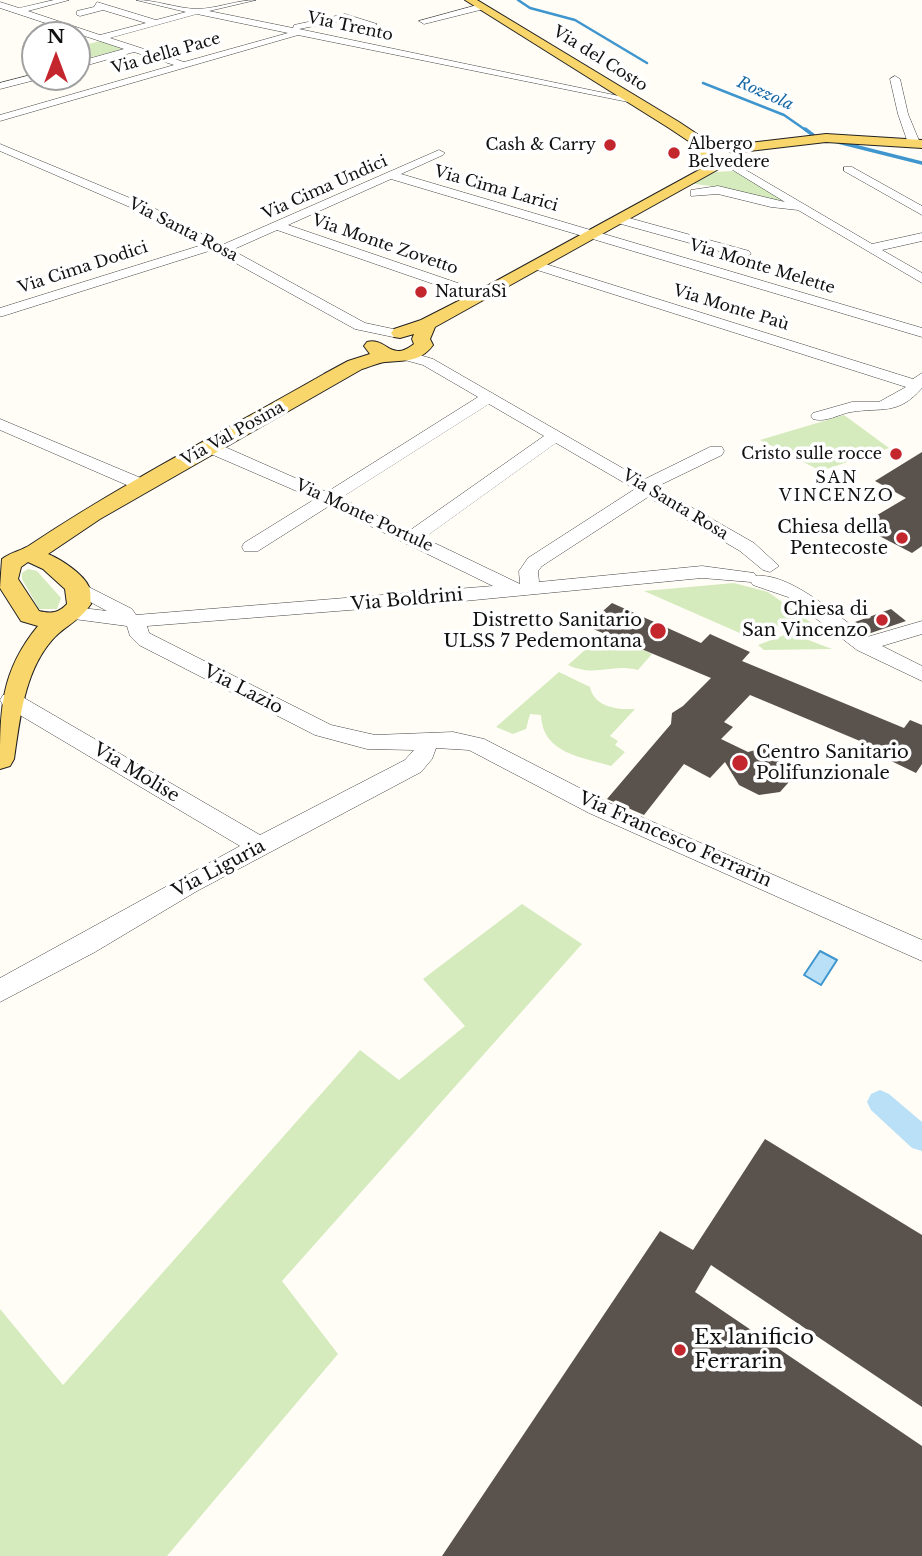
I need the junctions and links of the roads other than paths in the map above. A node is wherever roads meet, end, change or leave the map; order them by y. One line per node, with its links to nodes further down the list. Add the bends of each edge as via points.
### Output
1 (14, 0): 8 (street)
2 (65, 0): 9 (street)
3 (140, 0): 6 (street, Via Trento)
4 (168, 0): 6 (street)
5 (252, 0): 10 (street)
6 (156, 3): 10 (street, Via Trento)
7 (476, 3): 13 (street); 27 (main road, Via del Costo)
8 (0, 5): 9 (street)
9 (18, 11): 12 (street)
10 (198, 12): 14 (street); 16 (street, Via Trento)
11 (80, 13): 14 (street, via 100,6)
12 (44, 21)
13 (424, 21)
14 (156, 23): 19 (street)
15 (372, 24): 16 (street, via 345,17)
16 (288, 30): 17 (street, Via Trento)
17 (300, 33): 22 (street, Via della Pace); 25 (street, Via Trento)
18 (91, 36): 19 (street)
19 (99, 38): 20 (street)
20 (134, 50): 21 (street); 22 (street)
21 (91, 61)
22 (184, 65): 30 (street, Via della Pace)
23 (895, 79): 31 (street, via 903,114)
24 (21, 81): 26 (street)
25 (553, 84): 27 (street, Via Trento); 28 (street, Via Trento)
26 (1, 86)
27 (610, 87): 28 (street, Via Trento); 29 (main road, Via del Costo)
28 (592, 93): 29 (street, Via Trento)
29 (633, 100): 35 (main road, Via del Costo)
30 (0, 118)
31 (918, 144): 35 (main road, Via Val Posina, via 826,138)
32 (0, 147): 33 (street, Via Santa Rosa)
33 (14, 153): 36 (street); 48 (street, Via Santa Rosa, via 150,211)
34 (439, 153): 38 (street, Via Cima Undici)
35 (725, 156): 39 (main road, Via Val Posina); 40 (street, Via del Costo)
36 (0, 157)
37 (848, 169): 43 (street)
38 (391, 175): 45 (street, Via Cima Undici); 46 (street, Via Cima Larici)
39 (695, 175): 40 (street, via 724,170); 44 (main road, Via Val Posina)
40 (752, 176): 42 (street, Via del Costo)
41 (695, 193): 42 (street, Via del Costo, via 715,189 778,206)
42 (802, 206): 49 (street, Via del Costo)
43 (922, 211)
44 (618, 219): 46 (main road, Via Val Posina); 50 (street)
45 (277, 226): 48 (street, Via Cima Undici); 53 (street, Via Monte Zovetto)
46 (592, 234): 51 (main road, Via Val Posina); 57 (street, Via Monte Melette)
47 (922, 237): 49 (street)
48 (218, 248): 54 (street, Via Cima Dodici); 55 (street, Via Santa Rosa)
49 (871, 248): 52 (street, Via del Costo)
50 (744, 254)
51 (536, 265): 53 (main road, Via Val Posina); 59 (street, Via Monte Paù)
52 (922, 279)
53 (482, 296): 58 (main road, Via Val Posina)
54 (3, 312)
55 (360, 326): 56 (street, Via Santa Rosa); 58 (street, Via Santa Rosa)
56 (397, 333): 58 (main road); 58 (main road, Via Val Posina, via 381,337)
57 (922, 333)
58 (405, 347): 60 (street, Via Santa Rosa); 64 (main road, Via Val Posina, via 355,365)
59 (917, 390): 61 (street, via 882,407 852,407)
60 (489, 397): 63 (street, Via Santa Rosa); 68 (street)
61 (819, 416)
62 (0, 424): 66 (street)
63 (557, 435): 67 (street, Via Santa Rosa); 70 (street)
64 (210, 447): 66 (main road, Via Val Posina); 68 (street, Via Monte Portule)
65 (716, 451): 67 (street)
66 (142, 485): 69 (main road, Via Val Posina)
67 (646, 488): 74 (street, Via Santa Rosa, via 757,554); 76 (street, via 535,562)
68 (327, 498): 70 (street, Via Monte Portule); 71 (street)
69 (111, 504): 72 (main road, Via Val Posina); 73 (main road, Via Val Posina, via 66,544)
70 (412, 538): 76 (street, Via Monte Portule)
71 (251, 547)
72 (18, 556): 73 (main road); 77 (main road, via 6,573)
73 (58, 569): 75 (main road)
74 (759, 572): 76 (street, Via Boldrini, via 702,572); 81 (street)
75 (77, 587): 78 (main road, via 80,596); 80 (street)
76 (523, 589): 80 (street, Via Boldrini)
77 (10, 590): 78 (main road, via 30,616 43,621); 83 (main road, via 14,649)
78 (67, 616): 80 (street, Via Lazio); 83 (main road, via 44,632 29,652)
79 (922, 626): 81 (street)
80 (138, 629): 84 (street, Via Lazio, via 323,730 384,744)
81 (864, 645): 82 (street)
82 (922, 674)
83 (9, 703): 85 (main road); 86 (street, Via Molise)
84 (426, 740): 86 (street, Via Liguria, via 424,754 413,766); 87 (street, Via Francesco Ferrarin, via 476,744 597,807)
85 (0, 759)
86 (261, 847): 88 (street, Via Liguria)
87 (922, 951)
88 (0, 991)

